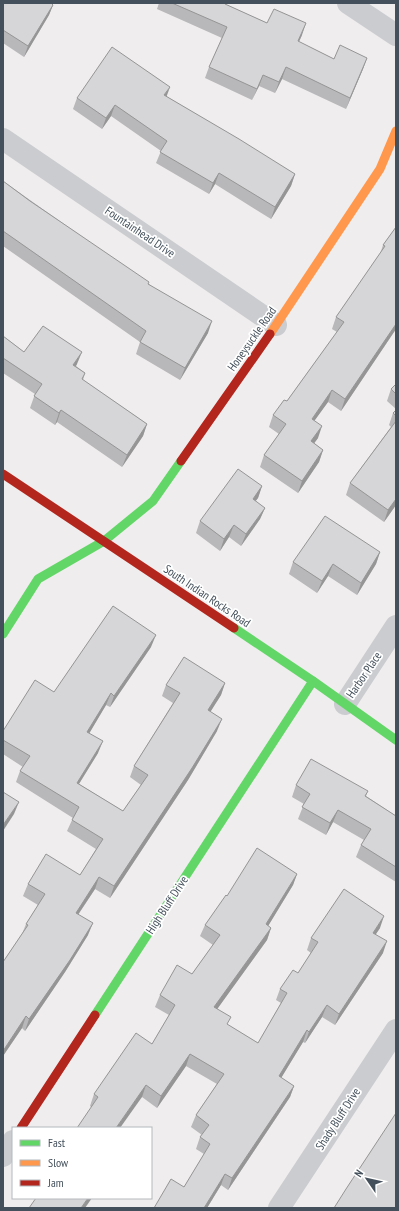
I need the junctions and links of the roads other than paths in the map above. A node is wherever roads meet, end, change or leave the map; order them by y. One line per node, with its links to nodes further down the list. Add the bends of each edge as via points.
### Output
1 (348, 3): 2 (street)
2 (396, 35)
3 (396, 131): 5 (street, Honeysuckle Road, via 380,169)
4 (3, 139): 5 (street, Fountainhead Drive)
5 (276, 325): 7 (street, Honeysuckle Road, via 153,501)
6 (3, 474): 7 (street, South Indian Rocks Road)
7 (104, 541): 9 (street, Honeysuckle Road, via 38,579); 10 (street, South Indian Rocks Road)
8 (396, 626): 11 (street, Harbor Place)
9 (3, 634)
10 (313, 681): 11 (street, South Indian Rocks Road); 14 (street, High Bluff Drive)
11 (344, 704): 12 (street, South Indian Rocks Road)
12 (396, 740)
13 (396, 1030): 17 (street, Shady Bluff Drive)
14 (22, 1127)
15 (12, 1142): 16 (street)
16 (3, 1156)
17 (279, 1208)

